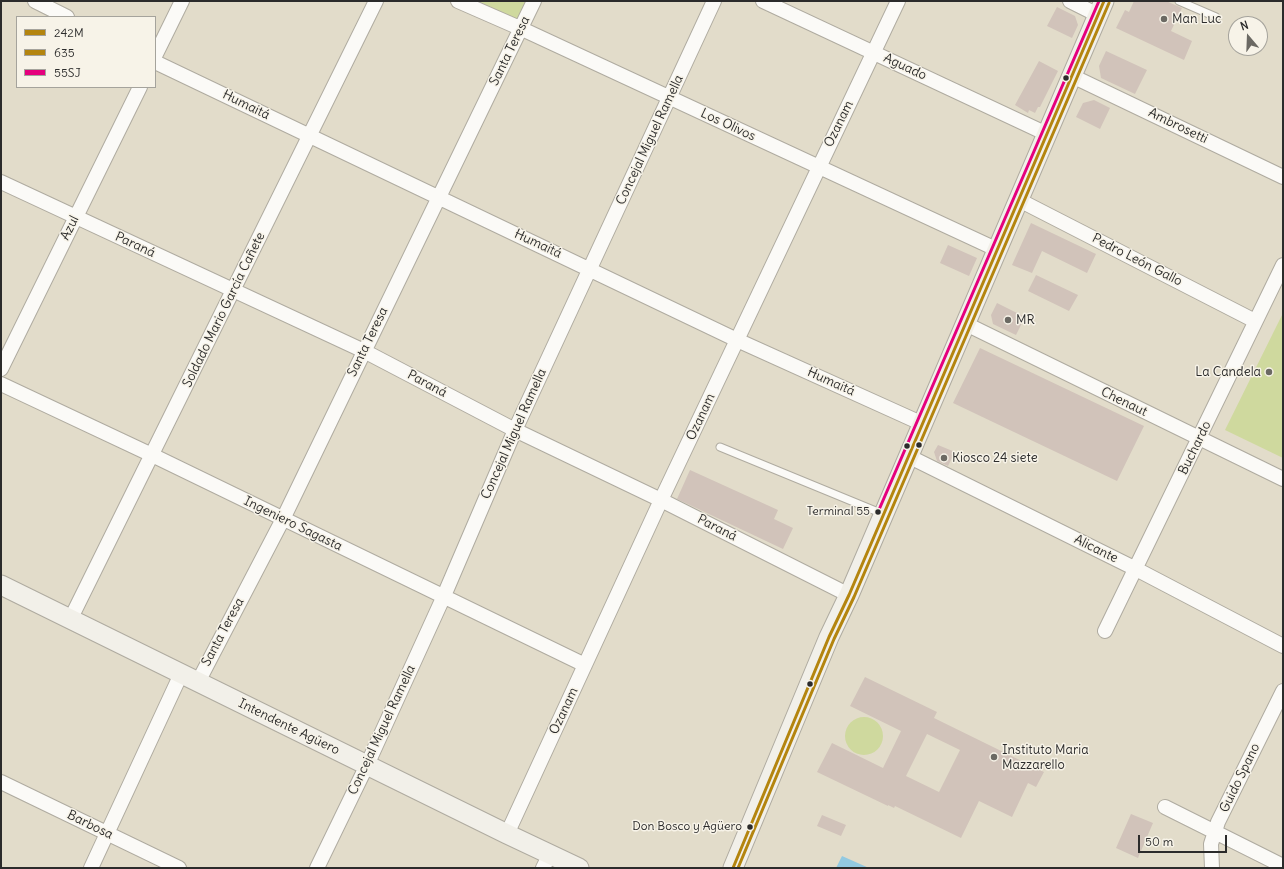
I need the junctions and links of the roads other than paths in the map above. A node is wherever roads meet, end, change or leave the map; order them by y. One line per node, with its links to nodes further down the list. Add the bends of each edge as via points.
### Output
1 (35, 1): 12 (street)
2 (182, 1): 16 (street)
3 (376, 1): 22 (street, Soldado Mario García Cañete)
4 (458, 1): 14 (street, Los Olivos)
5 (534, 1): 14 (street, Santa Teresa)
6 (714, 1): 20 (street, Concejal Miguel Ramella)
7 (763, 1): 15 (street, Aguado)
8 (898, 1): 15 (street, Ozanam)
9 (1070, 1): 11 (street)
10 (1179, 1): 13 (lane)
11 (1101, 8): 18 (main road)
12 (64, 16)
13 (1216, 17)
14 (522, 29): 20 (street, Los Olivos); 26 (street, Santa Teresa)
15 (874, 52): 21 (street, Aguado); 23 (street, Ozanam)
16 (156, 54)
17 (156, 62): 22 (street, Humaitá)
18 (1072, 76): 21 (main road); 24 (street, Ambrosetti)
19 (140, 88): 28 (street, Azul)
20 (669, 97): 23 (street, Los Olivos); 31 (street, Concejal Miguel Ramella)
21 (1047, 134): 27 (main road)
22 (311, 136): 26 (street, Humaitá); 32 (street, Soldado Mario García Cañete)
23 (818, 167): 29 (street, Los Olivos); 35 (street, Ozanam)
24 (1283, 177)
25 (1, 182): 28 (street, Paraná)
26 (440, 198): 31 (street, Humaitá); 36 (street, Santa Teresa)
27 (1019, 200): 29 (main road); 33 (street, Pedro León Gallo)
28 (75, 217): 32 (street, Paraná); 37 (street, Azul)
29 (998, 250): 34 (main road)
30 (1283, 265): 33 (street, Buchardo)
31 (590, 269): 35 (street, Humaitá); 40 (street, Concejal Miguel Ramella)
32 (232, 291): 36 (street, Paraná); 43 (street, Soldado Mario García Cañete)
33 (1255, 321): 41 (street, Buchardo)
34 (966, 324): 39 (main road); 41 (street, Chenaut)
35 (737, 340): 39 (street, Humaitá); 46 (street, Ozanam)
36 (364, 351): 40 (street, Paraná); 48 (street, Santa Teresa)
37 (1, 369)
38 (1, 384): 43 (street, Ingeniero Sagasta)
39 (923, 424): 44 (main road)
40 (514, 430): 46 (street, Paraná); 52 (street, Concejal Miguel Ramella)
41 (1200, 439): 45 (street, Chenaut); 49 (street, Buchardo)
42 (720, 447): 47 (lane)
43 (152, 454): 48 (street, Ingeniero Sagasta); 53 (street, Soldado Mario García Cañete)
44 (908, 456): 47 (main road); 49 (street, Alicante)
45 (1283, 479)
46 (661, 500): 51 (street, Paraná); 56 (street, Ozanam)
47 (883, 514): 51 (main road)
48 (283, 519): 52 (street, Ingeniero Sagasta); 57 (street, Santa Teresa)
49 (1136, 569): 54 (street, Buchardo); 55 (street, Alicante)
50 (1, 584): 53 (main road, Intendente Agüero)
51 (849, 595): 71 (main road)
52 (443, 598): 56 (street, Ingeniero Sagasta); 59 (street, Concejal Miguel Ramella)
53 (71, 618): 57 (main road, Intendente Agüero)
54 (1106, 631)
55 (1283, 646)
56 (585, 665): 64 (street, Ozanam)
57 (190, 678): 59 (main road, Intendente Agüero); 63 (street, Santa Teresa)
58 (1283, 691): 62 (street, Guido Spano)
59 (367, 765): 64 (main road, Intendente Agüero); 69 (street, Concejal Miguel Ramella)
60 (1, 782): 63 (street, Barbosa)
61 (1165, 807): 62 (street)
62 (1215, 832): 66 (street); 72 (street, Guido Spano, via 1211,844)
63 (107, 834): 67 (street, Santa Teresa); 68 (street, Barbosa)
64 (507, 834): 65 (main road, Intendente Agüero)
65 (546, 861): 70 (main road, Intendente Agüero)
66 (1283, 866)
67 (91, 868)
68 (179, 868)
69 (317, 868)
70 (578, 868)
71 (733, 868)
72 (1212, 868)

